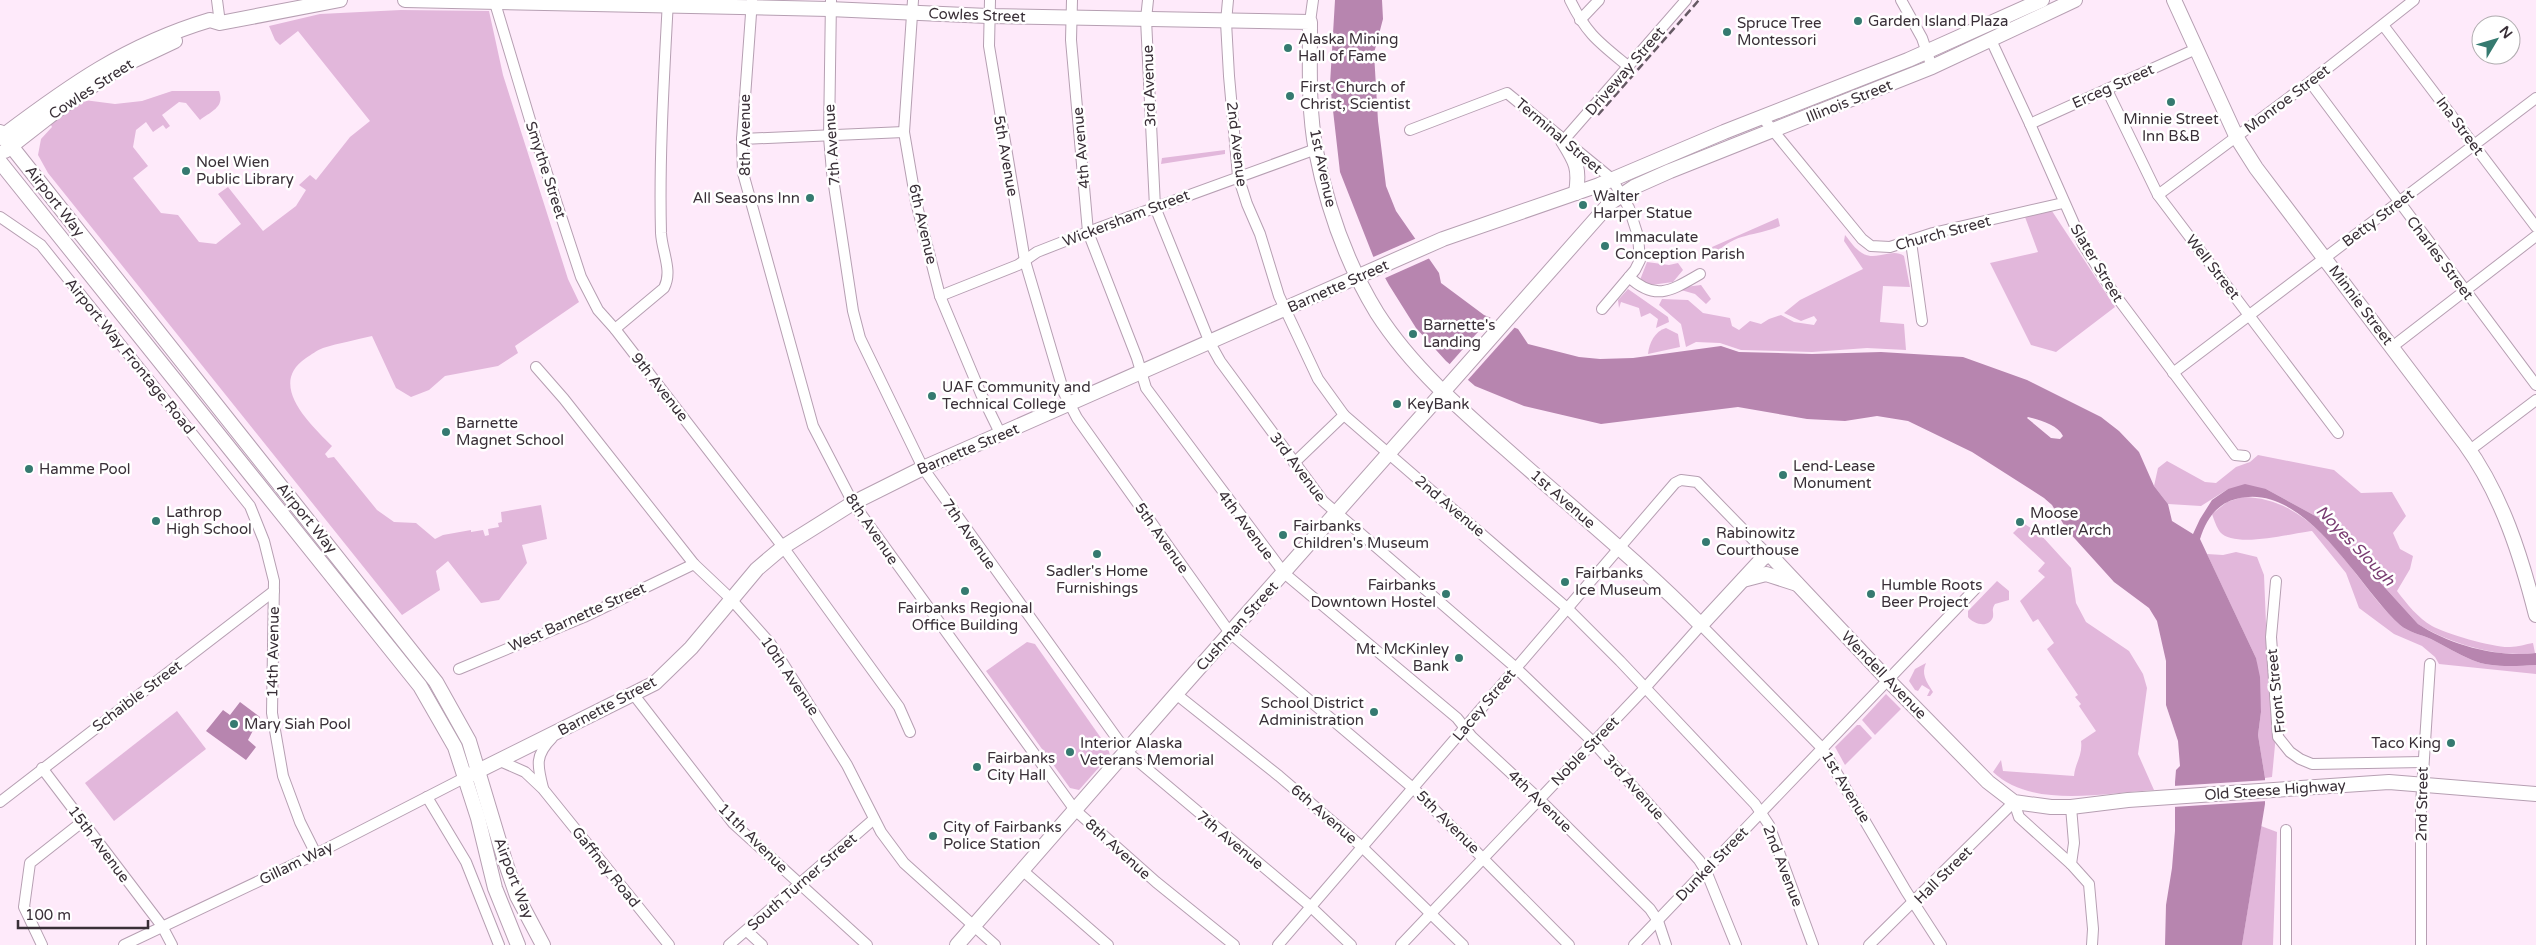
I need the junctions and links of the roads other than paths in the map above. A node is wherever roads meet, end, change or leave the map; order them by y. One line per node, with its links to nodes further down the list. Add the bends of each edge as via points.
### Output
1 (217, 0): 27 (street)
2 (340, 0): 27 (main road, Cowles Street)
3 (405, 0): 18 (main road, Cowles Street)
4 (990, 0): 23 (street, 5th Avenue)
5 (1072, 0): 24 (street, 4th Avenue)
6 (1148, 0): 25 (street, 3rd Avenue)
7 (1228, 0): 28 (street, 2nd Avenue)
8 (1313, 0): 29 (street, 1st Avenue)
9 (1570, 0): 26 (street)
10 (1599, 0): 26 (street)
11 (1686, 0): 34 (street, Driveway Street)
12 (1901, 0): 33 (street)
13 (2042, 0): 33 (main road, Illinois Street)
14 (2075, 0): 31 (main road, Illinois Street)
15 (2174, 0): 32 (main road, Minnie Street)
16 (2414, 0): 30 (street, Monroe Street)
17 (568, 2): 18 (main road, Cowles Street); 19 (main road, Cowles Street)
18 (495, 3): 78 (street, Smythe Street, via 581,277 598,310)
19 (668, 3): 20 (main road, Cowles Street); 78 (street, via 660,207 668,280 664,288)
20 (751, 4): 21 (main road, Cowles Street); 47 (street, 8th Avenue)
21 (830, 5): 22 (main road, Cowles Street); 44 (street, 7th Avenue)
22 (912, 6): 23 (main road, Cowles Street); 42 (street, 6th Avenue)
23 (988, 16): 24 (main road, Cowles Street); 67 (street, 5th Avenue, via 988,46 994,87)
24 (1071, 17): 25 (main road, Cowles Street); 63 (street, 4th Avenue)
25 (1146, 19): 28 (main road, Cowles Street); 60 (street, 3rd Avenue)
26 (1580, 20): 34 (street, via 1591,35)
27 (215, 22): 45 (main road, Cowles Street, via 142,45 100,66 63,90)
28 (1226, 22): 29 (main road, Cowles Street); 53 (street, 2nd Avenue)
29 (1310, 22): 50 (main road, 1st Avenue)
30 (2383, 25): 36 (street, Monroe Street); 49 (street, Ina Street)
31 (1990, 40): 35 (main road, Illinois Street); 40 (street, Slater Street)
32 (2196, 49): 37 (street, Erceg Street); 46 (main road, Minnie Street)
33 (1926, 52): 35 (street); 39 (main road, Illinois Street)
34 (1629, 67): 48 (street, Driveway Street)
35 (1932, 67): 43 (main road, Illinois Street)
36 (2310, 82): 46 (street, Monroe Street); 59 (street, Charles Street)
37 (2107, 90): 40 (street, Erceg Street); 57 (street, Well Street)
38 (2536, 98): 49 (street, Betty Street)
39 (1762, 117): 43 (street, Church Street); 54 (main road, Illinois Street)
40 (2030, 124): 58 (street, Slater Street)
41 (1410, 130): 48 (street, Terminal Street, via 1507,93)
42 (904, 132): 44 (street); 72 (street, 6th Avenue, via 916,202)
43 (1773, 132): 56 (main road, Illinois Street, via 1670,171); 65 (street, Church Street, via 1862,240 1880,248)
44 (829, 137): 47 (street); 95 (street, 7th Avenue, via 860,338)
45 (4, 138): 51 (main road, Cowles Street); 131 (main road, Airport Way, via 436,682 466,734)
46 (2237, 138): 57 (street, Monroe Street); 66 (main road, Minnie Street, via 2256,168)
47 (742, 139): 97 (street, 8th Avenue, via 742,172 812,426)
48 (1563, 141): 54 (street, Terminal Street); 55 (main road, via 1576,162 1579,176)
49 (2475, 145): 59 (street, Betty Street); 62 (street, Ina Street)
50 (1316, 149): 53 (street, Wickersham Street); 70 (main road, 1st Avenue, via 1331,207)
51 (0, 155)
52 (0, 162): 132 (main road, Airport Way, via 420,686 455,747)
53 (1238, 176): 60 (street, Wickersham Street); 74 (street, 2nd Avenue)
54 (1612, 180): 55 (main road, Barnette Street); 56 (street)
55 (1576, 193): 70 (main road, Barnette Street, via 1443,239)
56 (1621, 195): 69 (street, via 1638,236 1640,251 1640,260); 73 (main road, Illinois Street, via 1610,203)
57 (2158, 195): 76 (street, Well Street)
58 (2063, 203): 65 (street, Church Street, via 1933,233); 82 (street, Slater Street, via 2083,244 2113,292)
59 (2399, 203): 66 (street, Betty Street); 71 (street, Charles Street)
60 (1155, 207): 63 (street, Wickersham Street); 79 (street, 3rd Avenue)
61 (0, 217): 98 (street, Airport Way Frontage Road, via 41,244)
62 (2536, 227)
63 (1088, 232): 67 (street, Wickersham Street, via 1037,252); 83 (street, 4th Avenue)
64 (2536, 236): 71 (street)
65 (1910, 242): 77 (street)
66 (2325, 257): 76 (street, Betty Street); 80 (main road, Minnie Street)
67 (1024, 261): 72 (street, Wickersham Street); 87 (street, 5th Avenue)
68 (1700, 274): 69 (street, via 1660,292 1648,291)
69 (1629, 277): 75 (street)
70 (1357, 278): 74 (main road, Barnette Street); 85 (main road, 1st Avenue, via 1395,339)
71 (2464, 291): 80 (street); 84 (street, Charles Street)
72 (940, 296): 90 (street, 6th Avenue)
73 (1518, 308): 85 (main road, Cushman Street)
74 (1285, 309): 79 (main road, Barnette Street); 88 (street, 2nd Avenue, via 1318,379)
75 (1602, 309)
76 (2250, 314): 82 (street, Betty Street); 89 (street, Well Street)
77 (1922, 321)
78 (615, 329): 100 (street, 9th Avenue)
79 (1210, 343): 83 (main road, Barnette Street); 94 (street, 3rd Avenue)
80 (2392, 346): 91 (main road, Minnie Street)
81 (536, 367): 103 (street, 10th Avenue)
82 (2173, 373): 93 (street, Slater Street, via 2235,455)
83 (1141, 374): 87 (main road, Barnette Street); 104 (street, 4th Avenue, via 1146,388)
84 (2536, 385)
85 (1447, 388): 92 (main road, Cushman Street); 101 (main road, 1st Avenue, via 1495,440)
86 (2536, 400): 91 (street)
87 (1070, 405): 90 (main road, Barnette Street); 114 (street, 5th Avenue)
88 (1344, 415): 92 (street, 2nd Avenue); 94 (street)
89 (2338, 433)
90 (1001, 435): 95 (main road, Barnette Street)
91 (2470, 450): 112 (main road, Minnie Street, via 2505,516)
92 (1388, 454): 99 (main road, Cushman Street); 111 (street, 2nd Avenue)
93 (2245, 456)
94 (1294, 463): 99 (street, 3rd Avenue)
95 (923, 468): 97 (main road, Barnette Street); 127 (street, 7th Avenue)
96 (1697, 482): 101 (street, Lacey Street, via 1681,480 1675,484); 102 (street, Wendell Avenue)
97 (853, 503): 100 (main road, Barnette Street); 142 (street, 8th Avenue)
98 (250, 506): 109 (street, 14th Avenue, via 264,542)
99 (1335, 514): 104 (main road, Cushman Street); 116 (street, 3rd Avenue)
100 (783, 547): 110 (main road, Barnette Street); 123 (street, 9th Avenue, via 899,707)
101 (1619, 547): 111 (street, Lacey Street); 113 (main road, 1st Avenue)
102 (1768, 556): 105 (main road, Noble Street); 107 (main road, Wendell Avenue, via 1777,561)
103 (694, 564): 110 (street, 10th Avenue); 117 (street, West Barnette Street, via 584,616)
104 (1284, 573): 114 (main road, Cushman Street); 122 (street, 4th Avenue, via 1457,718)
105 (1743, 580): 107 (main road, via 1766,574); 113 (main road, Noble Street)
106 (2276, 581): 129 (street, Front Street, via 2271,637 2278,738 2290,752 2312,764)
107 (1797, 584): 118 (main road, Wendell Avenue)
108 (1976, 588): 118 (street, Dunkel Street)
109 (274, 591): 130 (street, Schaible Street); 148 (street, 14th Avenue, via 271,677 274,730 288,792)
110 (730, 598): 121 (main road, Barnette Street, via 668,672); 144 (street, 10th Avenue, via 770,643 846,765)
111 (1566, 608): 116 (street, Lacey Street); 119 (street, 2nd Avenue)
112 (2536, 615)
113 (1701, 625): 119 (street, Noble Street); 126 (street, 1st Avenue)
114 (1230, 633): 120 (main road, Cushman Street); 135 (street, 5th Avenue)
115 (2430, 664): 129 (street, 2nd Street)
116 (1515, 667): 122 (street, Lacey Street); 125 (street, 3rd Avenue)
117 (459, 669)
118 (1888, 680): 126 (street, Dunkel Street); 140 (main road, Wendell Avenue, via 1988,782)
119 (1645, 688): 125 (street, Noble Street); 143 (street, 2nd Avenue)
120 (1176, 694): 127 (main road, Cushman Street); 147 (street, 6th Avenue)
121 (634, 695): 124 (main road, Barnette Street); 153 (street, 11th Avenue, via 733,823)
122 (1464, 728): 135 (street, Lacey Street); 138 (street, 4th Avenue)
123 (910, 732)
124 (556, 733): 128 (main road, Barnette Street); 134 (street, Gaffney Road, via 542,748 539,758)
125 (1593, 742): 138 (street, Noble Street); 152 (street, 3rd Avenue)
126 (1822, 748): 143 (street, Dunkel Street); 154 (street, 1st Avenue)
127 (1126, 751): 142 (main road, Cushman Street); 155 (street, 7th Avenue)
128 (500, 761): 131 (main road, Barnette Street); 134 (street, Gaffney Road, via 525,772)
129 (2423, 762): 133 (street, 2nd Street)
130 (42, 768): 139 (street, Schaible Street); 145 (street, 15th Avenue)
131 (480, 771): 132 (main road, Barnette Street); 166 (main road, Airport Way, via 517,896)
132 (466, 777): 137 (street, Gillam Way); 165 (main road, Airport Way, via 495,888)
133 (2422, 785): 136 (main road, Old Steese Highway); 141 (main road, Old Steese Highway, via 2389,782); 188 (street, 2nd Street)
134 (543, 789): 167 (street, Gaffney Road)
135 (1414, 789): 147 (street, Lacey Street); 149 (street, 5th Avenue)
136 (2536, 794)
137 (427, 798): 148 (street, Gillam Way); 164 (street, via 466,862)
138 (1539, 799): 149 (street, Noble Street); 157 (street, 4th Avenue, via 1650,909)
139 (0, 802)
140 (2014, 802): 141 (main road, Old Steese Highway); 150 (street, Wendell Avenue, via 2019,817); 154 (street, Hall Street)
141 (2071, 806): 150 (street, via 2074,843)
142 (1075, 810): 151 (main road, Cushman Street); 174 (street, 8th Avenue)
143 (1762, 813): 152 (street, Dunkel Street); 183 (street, 2nd Avenue)
144 (874, 819): 153 (street, South Turner Street); 159 (street, 10th Avenue, via 904,863)
145 (82, 822): 158 (street, 15th Avenue); 161 (street, via 30,863 24,907)
146 (2286, 830): 187 (street)
147 (1361, 846): 155 (street, Lacey Street); 156 (street, 6th Avenue)
148 (316, 854): 158 (street, Gillam Way)
149 (1484, 858): 156 (street, Noble Street); 179 (street, 5th Avenue)
150 (2071, 864): 186 (street, Wendell Avenue, via 2089,884 2094,929)
151 (1022, 870): 159 (main road, Cushman Street); 173 (street)
152 (1706, 871): 157 (street, Dunkel Street); 182 (street, 3rd Avenue)
153 (799, 883): 160 (street, South Turner Street); 170 (street, 11th Avenue)
154 (1915, 903): 184 (street, Hall Street); 185 (street, 1st Avenue)
155 (1310, 906): 175 (street, Lacey Street); 176 (street, 7th Avenue)
156 (1432, 914): 177 (street, Noble Street); 178 (street, 6th Avenue)
157 (1658, 921): 180 (street, Dunkel Street); 181 (street, 4th Avenue)
158 (162, 926): 162 (street, Gillam Way); 163 (street, 15th Avenue)
159 (973, 926): 171 (main road, Cushman Street); 172 (street, 10th Avenue)
160 (747, 931): 168 (street, South Turner Street); 169 (street)
161 (42, 945)
162 (124, 945)
163 (172, 945)
164 (498, 945)
165 (518, 945)
166 (542, 945)
167 (669, 945)
168 (729, 945)
169 (762, 945)
170 (867, 945)
171 (957, 945)
172 (994, 945)
173 (1108, 945)
174 (1234, 945)
175 (1278, 945)
176 (1351, 945)
177 (1401, 945)
178 (1463, 945)
179 (1569, 945)
180 (1634, 945)
181 (1666, 945)
182 (1736, 945)
183 (1813, 945)
184 (1869, 945)
185 (1941, 945)
186 (2092, 945)
187 (2286, 945)
188 (2421, 945)

